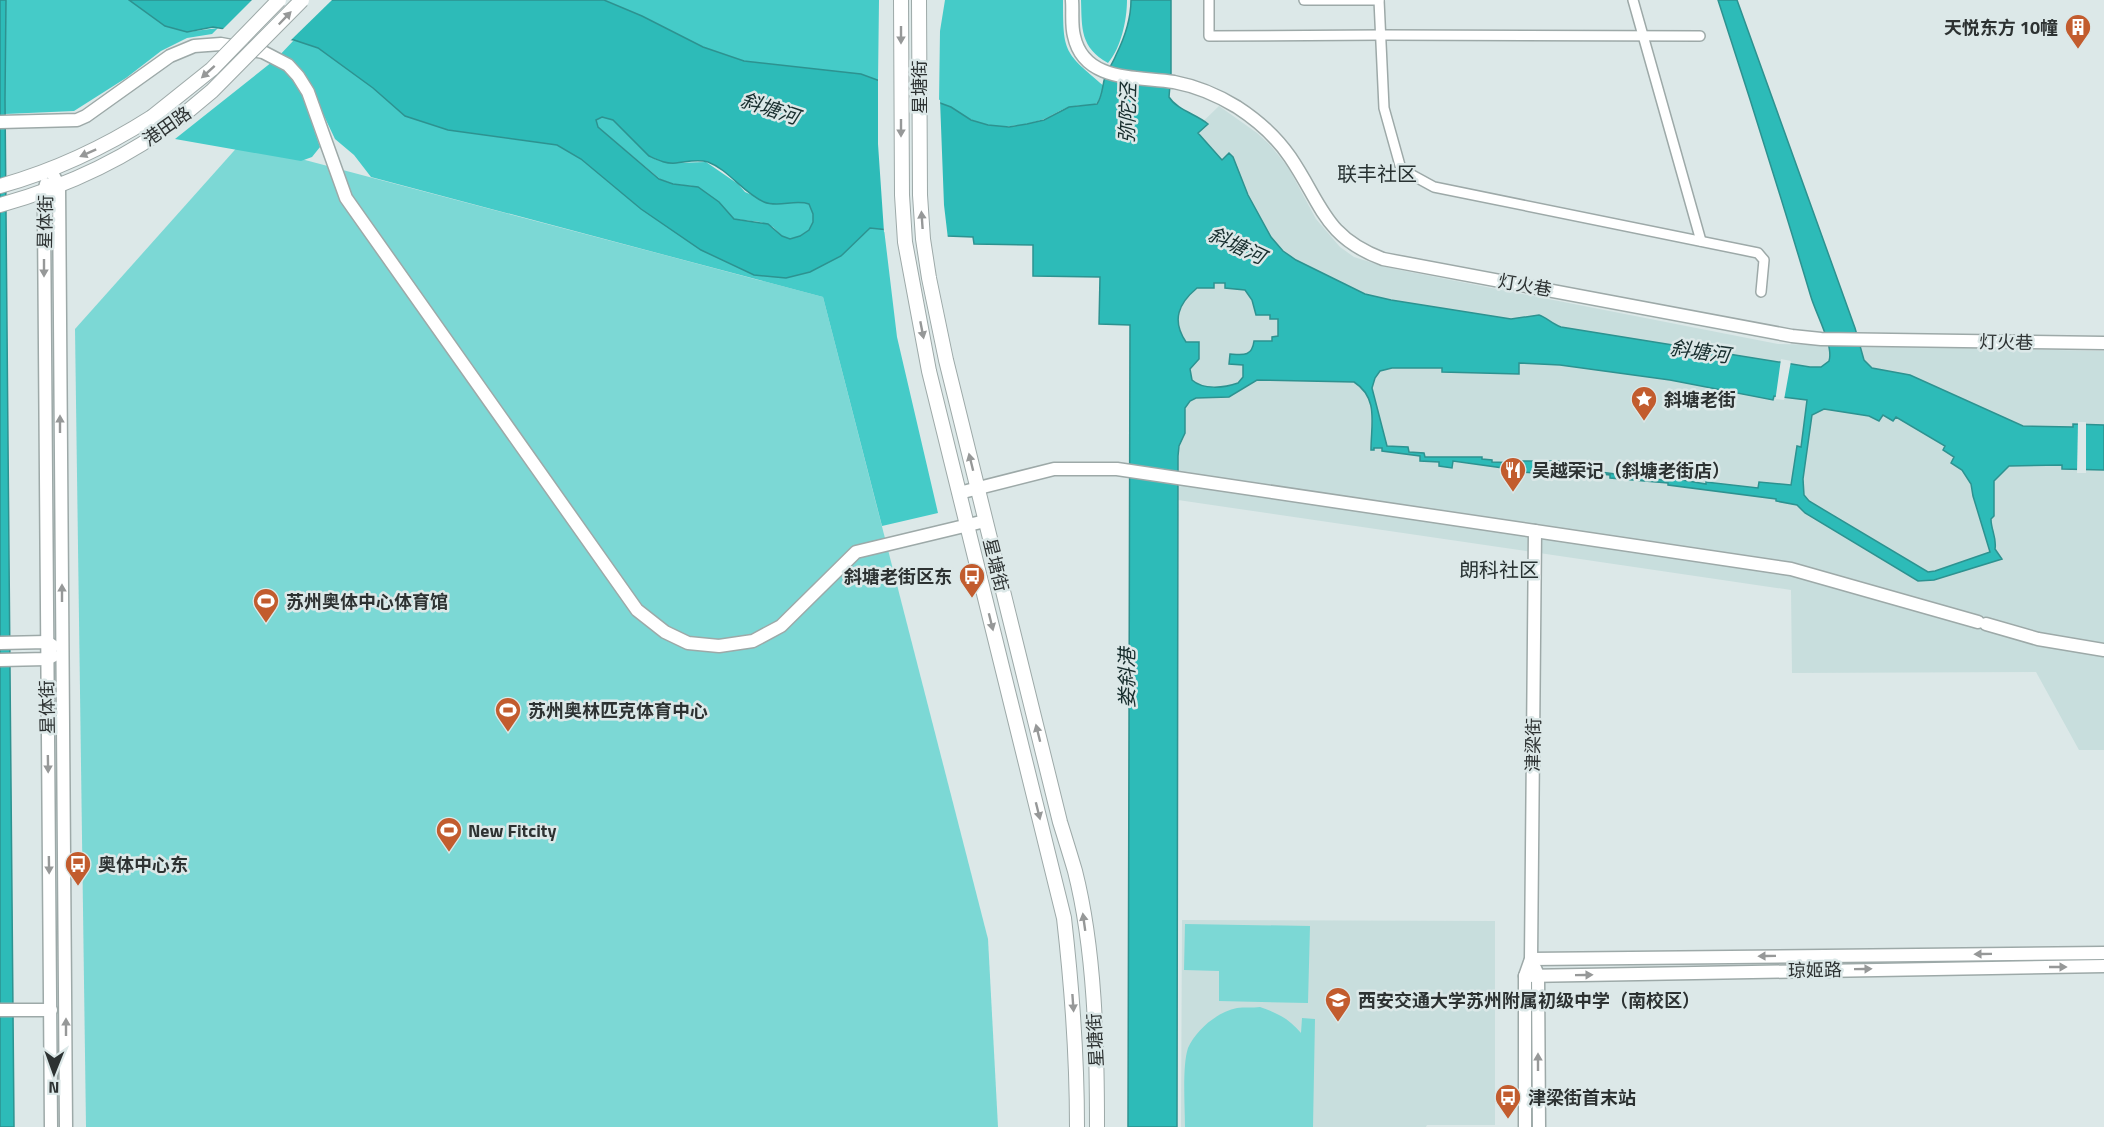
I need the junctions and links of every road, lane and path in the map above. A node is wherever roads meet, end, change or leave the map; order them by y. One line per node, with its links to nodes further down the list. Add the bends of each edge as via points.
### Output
1 (279, 0): 14 (main road, 港田路, one-way to 14, bridge, via 212,69 152,117 99,148)
2 (302, 0): 16 (main road, 港田路, one-way to 2, bridge, via 163,131 213,91)
3 (902, 0): 23 (main road, 星塘街, one-way to 23, via 905,242 929,371)
4 (919, 0): 22 (main road, 星塘街, one-way to 4, via 946,360 923,239)
5 (1072, 0): 21 (street, 灯火巷, via 1077,46 1095,67 1122,77 1175,82 1236,107 1259,124 1289,156 1332,226 1358,248 1400,264 1792,336)
6 (1209, 0): 10 (street, via 1209,36)
7 (1304, 0): 8 (street)
8 (1379, 0): 10 (street)
9 (1633, 0): 11 (street)
10 (1382, 35): 11 (street); 19 (street, via 1384,108 1401,169 1434,187)
11 (1642, 36): 12 (street); 19 (street)
12 (1700, 36)
13 (4, 122): 25 (street, via 77,120 170,56 194,46 221,44 263,52 288,65 308,92 346,198 637,610 678,640 719,646 753,640 781,626 856,552)
14 (50, 169): 15 (main road, 港田路); 16 (street, 星体街); 17 (street, 星体街)
15 (4, 185)
16 (58, 186): 17 (main road, 港田路); 30 (street, 星体街, one-way to 16)
17 (44, 192): 18 (main road, 港田路); 27 (street, 星体街, one-way to 27)
18 (4, 204)
19 (1701, 241): 20 (street, via 1762,256 1765,266)
20 (1761, 292)
21 (2104, 343)
22 (978, 489): 23 (street); 24 (main road, 星塘街); 26 (street, via 1054,469 1117,469)
23 (958, 493): 25 (main road, 星塘街)
24 (985, 520): 25 (street); 42 (main road, 星塘街, one-way to 24, via 1093,992 1083,915)
25 (966, 525): 41 (main road, 星塘街, one-way to 41, via 1064,918 1073,999)
26 (1534, 531): 29 (street, via 1791,569 2038,639); 34 (street, 津梁街)
27 (47, 642): 28 (street); 30 (street); 31 (street, 星体街)
28 (6, 643)
29 (2104, 650)
30 (62, 651): 31 (street); 40 (street, 星体街, one-way to 30)
31 (47, 659): 32 (street); 38 (street, 星体街, one-way to 38)
32 (6, 660)
33 (2104, 953): 34 (street, 琼姬路, one-way to 34)
34 (1530, 959): 36 (street, 津梁街)
35 (2104, 966): 36 (street, 琼姬路, one-way to 35)
36 (1532, 976): 43 (street, 津梁街); 44 (street, 津梁街, one-way to 36)
37 (0, 1010): 38 (street)
38 (51, 1010): 39 (street, 星体街)
39 (51, 1127)
40 (66, 1127)
41 (1077, 1127)
42 (1097, 1127)
43 (1525, 1127)
44 (1539, 1127)

